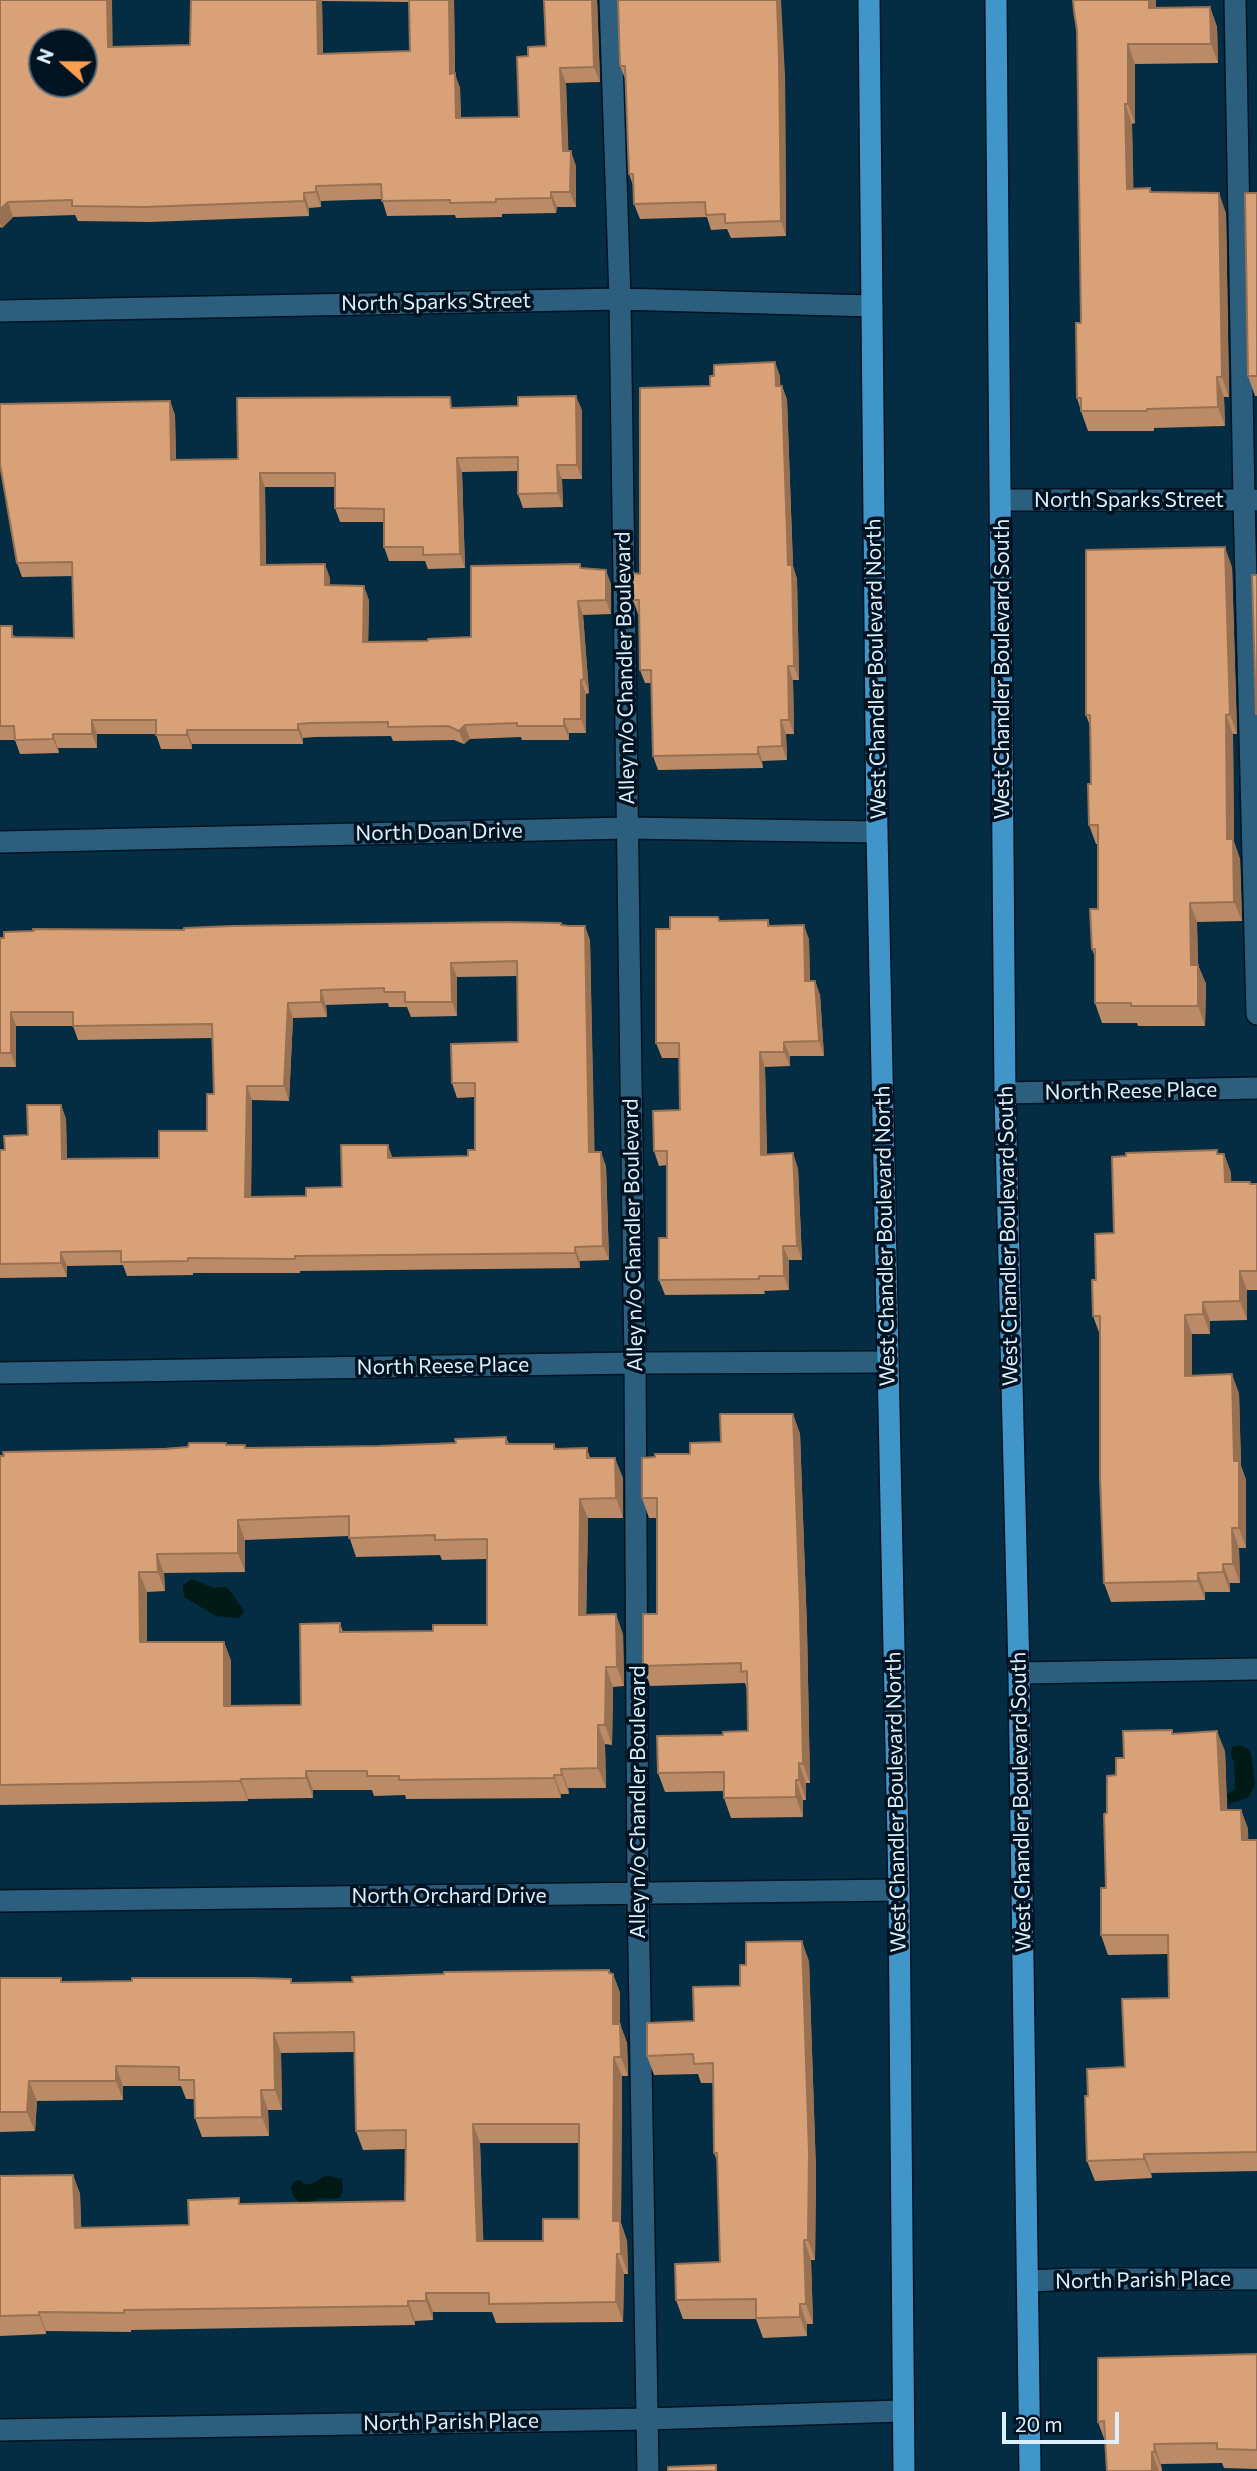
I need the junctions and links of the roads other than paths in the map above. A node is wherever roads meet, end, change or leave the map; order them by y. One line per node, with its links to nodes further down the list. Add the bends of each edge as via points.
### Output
1 (610, 0): 5 (street, Alley n/o Chandler Boulevard)
2 (869, 0): 6 (main road, West Chandler Boulevard North)
3 (996, 0): 8 (main road, West Chandler Boulevard South)
4 (1235, 0): 9 (street)
5 (620, 299): 6 (street, North Sparks Street); 7 (street, North Sparks Street); 10 (street, Alley n/o Chandler Boulevard)
6 (872, 306): 11 (main road, West Chandler Boulevard North)
7 (0, 311)
8 (1001, 500): 9 (street, North Sparks Street); 15 (main road, West Chandler Boulevard South)
9 (1250, 500): 13 (street)
10 (627, 828): 11 (street, North Doan Drive); 12 (street, North Doan Drive); 17 (street, Alley n/o Chandler Boulevard)
11 (877, 832): 16 (main road, West Chandler Boulevard North)
12 (0, 842)
13 (1257, 1014)
14 (1257, 1088): 15 (street, North Reese Place)
15 (1005, 1093): 20 (main road, West Chandler Boulevard South)
16 (887, 1362): 17 (street, North Reese Place); 21 (main road, West Chandler Boulevard North)
17 (635, 1363): 18 (street, North Reese Place); 22 (street, Alley n/o Chandler Boulevard)
18 (0, 1373)
19 (1257, 1669): 20 (street)
20 (1019, 1673): 25 (main road, West Chandler Boulevard South)
21 (898, 1890): 22 (street, North Orchard Drive); 26 (main road, West Chandler Boulevard North)
22 (638, 1894): 23 (street, North Orchard Drive); 27 (street, Alley n/o Chandler Boulevard)
23 (0, 1901)
24 (1257, 2279): 25 (street, North Parish Place)
25 (1029, 2281): 31 (main road, West Chandler Boulevard South)
26 (902, 2411): 27 (street, North Parish Place); 30 (main road, West Chandler Boulevard North)
27 (647, 2419): 28 (street, North Parish Place); 29 (street, Alley n/o Chandler Boulevard)
28 (0, 2430)
29 (648, 2471)
30 (904, 2471)
31 (1030, 2471)

